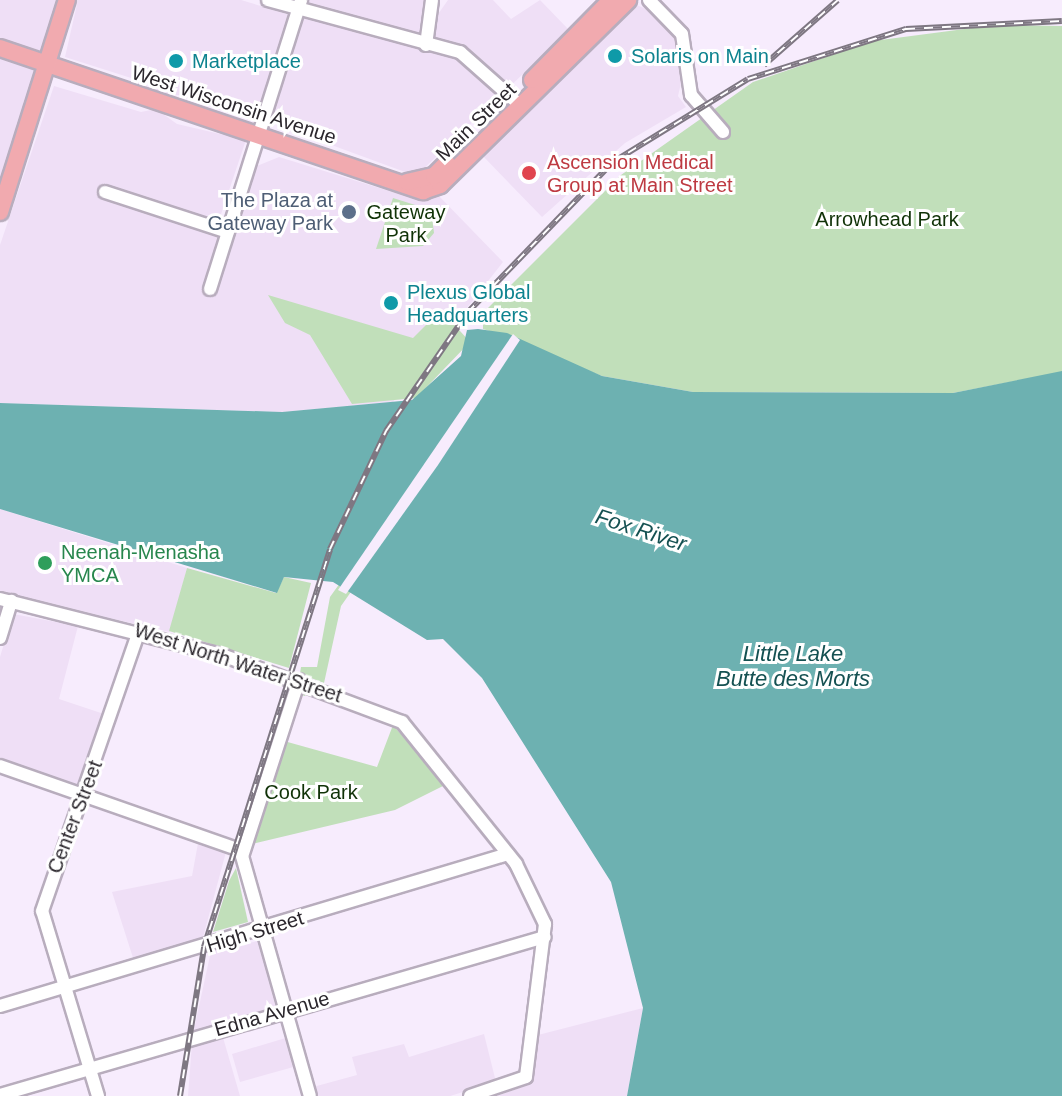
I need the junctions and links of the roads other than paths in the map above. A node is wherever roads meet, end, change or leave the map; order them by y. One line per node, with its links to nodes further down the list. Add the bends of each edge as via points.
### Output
1 (67, 0): 10 (main road)
2 (268, 0): 7 (street)
3 (611, 0): 11 (main road, Main Street)
4 (628, 0): 11 (main road, Main Street)
5 (649, 0): 12 (street, via 682,34 691,95)
6 (435, 1): 8 (street)
7 (299, 5): 8 (street); 13 (street)
8 (426, 45): 11 (street, via 460,52)
9 (2, 51): 10 (main road, West Wisconsin Avenue)
10 (48, 66): 13 (main road, West Wisconsin Avenue); 16 (main road)
11 (517, 102): 14 (main road, Main Street, via 440,185 419,191)
12 (723, 132)
13 (259, 136): 14 (main road, West Wisconsin Avenue); 17 (street)
14 (407, 182)
15 (105, 192): 17 (street)
16 (0, 212)
17 (228, 232): 18 (street)
18 (210, 289)
19 (6, 600): 20 (street, West North Water Street); 21 (street)
20 (139, 631): 22 (street, West North Water Street); 24 (street, Center Street)
21 (0, 638)
22 (299, 680): 25 (street); 26 (street, West North Water Street, via 402,722)
23 (0, 766): 24 (street)
24 (82, 794): 25 (street); 29 (street, Center Street, via 42,911)
25 (243, 851): 27 (street)
26 (508, 854): 27 (street, High Street); 28 (street, West North Water Street)
27 (263, 929): 29 (street, High Street); 31 (street)
28 (545, 937): 31 (street, Edna Avenue); 36 (street, via 523,1081)
29 (66, 987): 30 (street, High Street); 32 (street, Center Street)
30 (0, 1006)
31 (286, 1010): 32 (street, Edna Avenue); 35 (street)
32 (91, 1068): 33 (street, Edna Avenue); 34 (street, Center Street)
33 (0, 1095)
34 (98, 1096)
35 (310, 1096)
36 (470, 1096)

